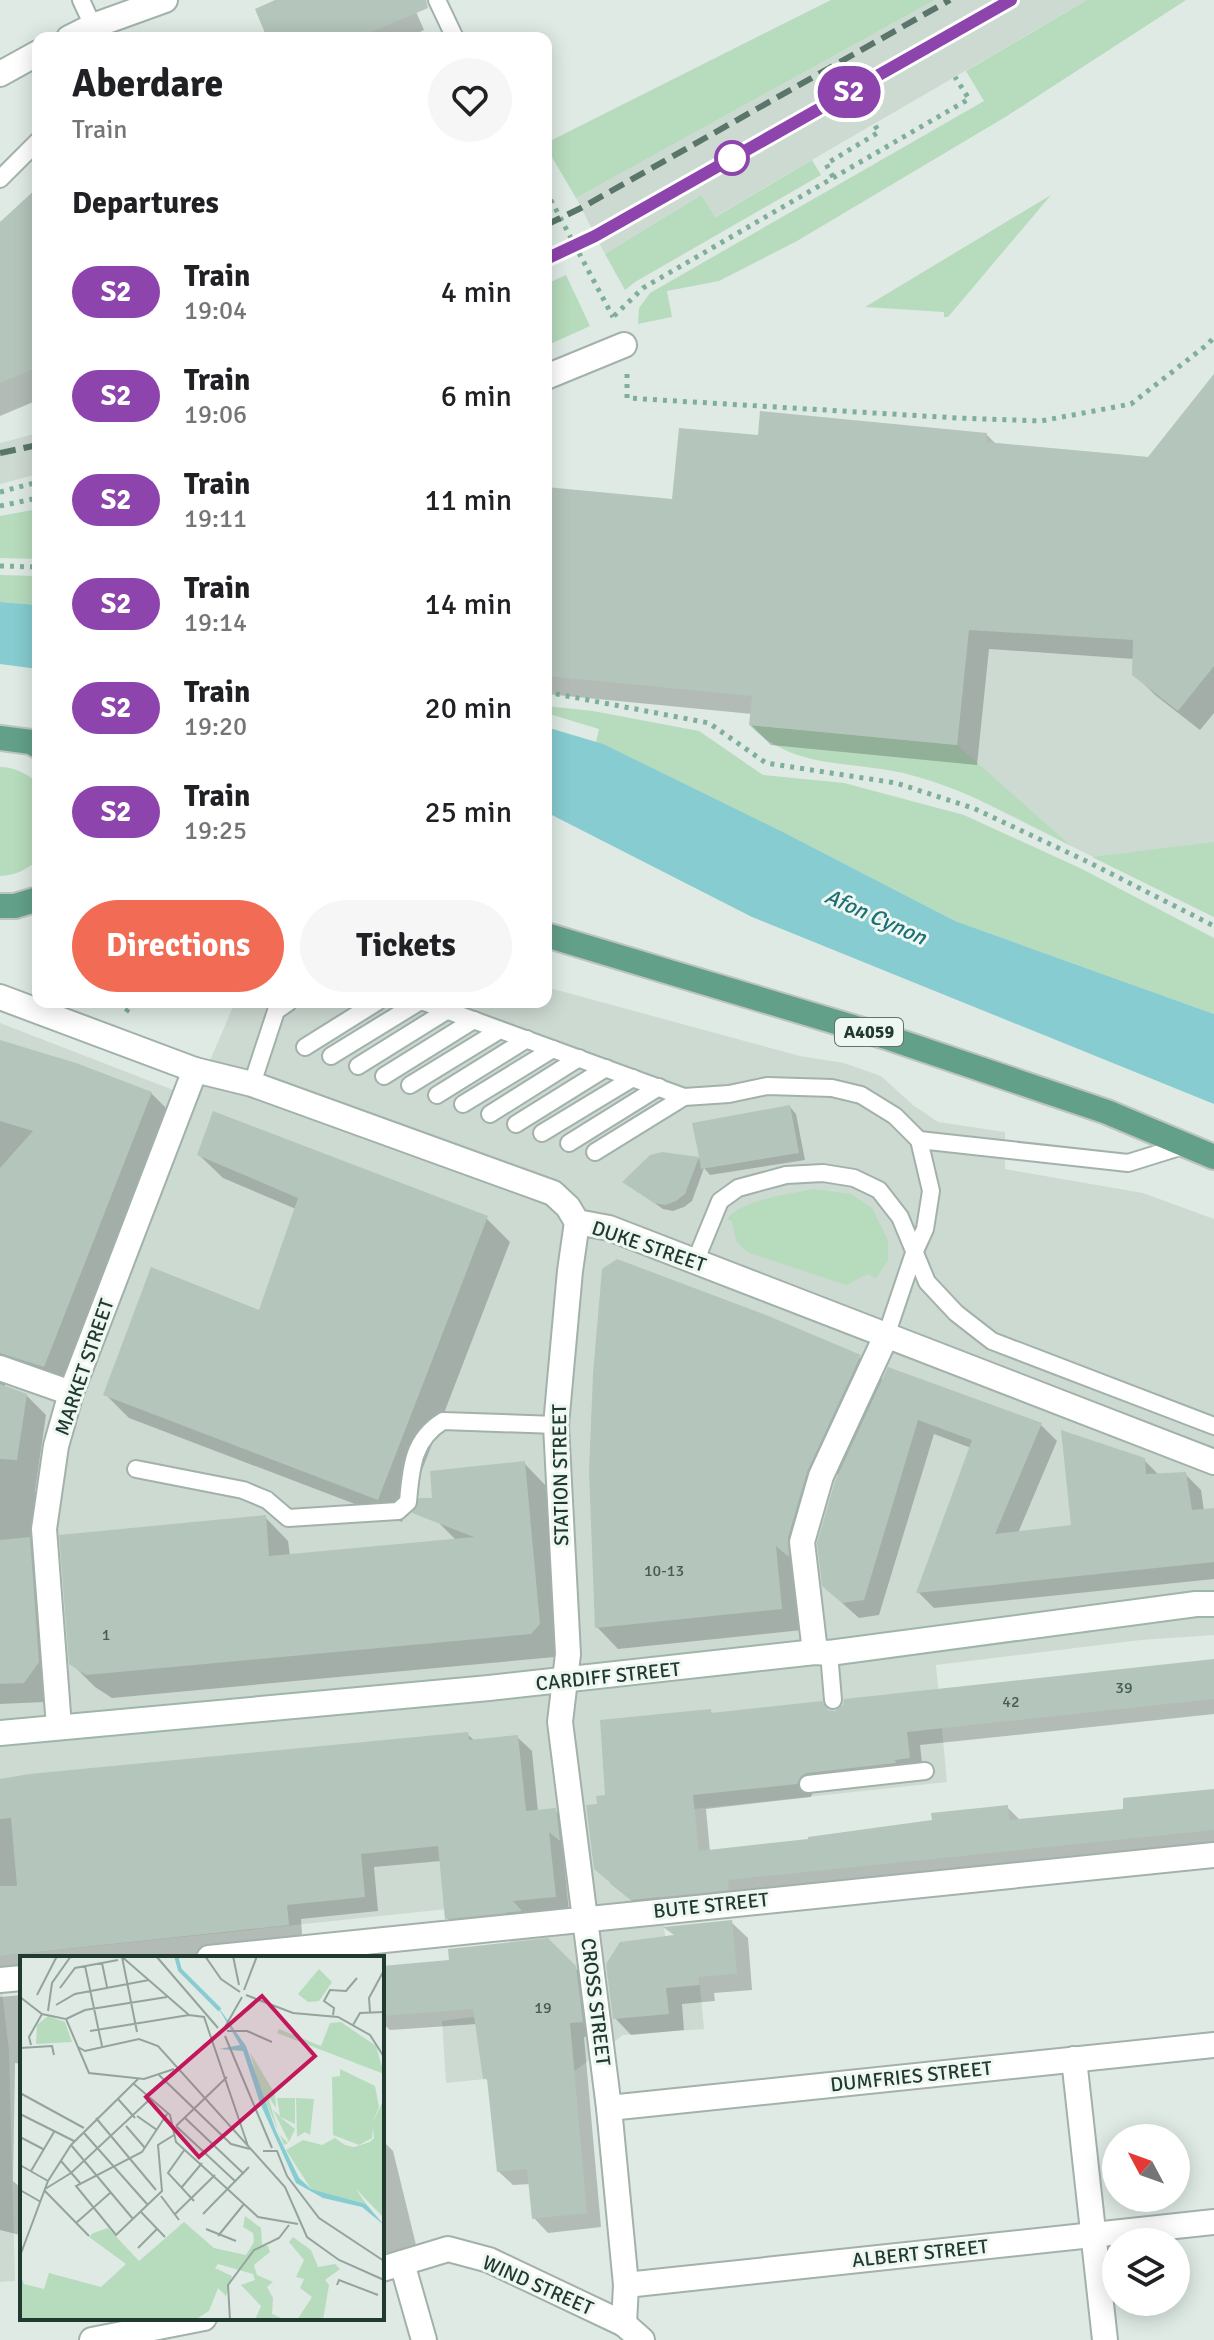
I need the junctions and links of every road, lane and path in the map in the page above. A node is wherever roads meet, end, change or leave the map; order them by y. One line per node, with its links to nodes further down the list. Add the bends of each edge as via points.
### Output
1 (81, 0): 4 (lane)
2 (165, 0): 4 (street)
3 (437, 0): 6 (lane)
4 (93, 26): 5 (street)
5 (81, 32)
6 (452, 32)
7 (32, 59): 8 (street)
8 (0, 74)
9 (955, 77): 12 (path, via 969,99)
10 (874, 124): 12 (path, via 879,132 826,164)
11 (32, 147): 13 (lane)
12 (833, 177): 15 (path, via 643,288)
13 (0, 179)
14 (552, 202): 15 (path)
15 (613, 317): 16 (path)
16 (620, 335): 18 (street)
17 (1214, 337): 19 (path, via 1131,404 1041,421)
18 (552, 374)
19 (627, 398)
20 (32, 484): 21 (path)
21 (0, 492)
22 (32, 499): 23 (path)
23 (0, 506)
24 (0, 566): 25 (path)
25 (32, 567)
26 (552, 693): 31 (path, via 709,723 766,763 896,783 973,808)
27 (0, 738): 28 (main road)
28 (32, 743)
29 (32, 901): 30 (main road)
30 (0, 906)
31 (1214, 926)
32 (552, 937): 62 (main road, A4059, via 886,1037 1107,1112)
33 (0, 997): 48 (street, DUKE STREET)
34 (280, 1008): 51 (lane)
35 (367, 1008): 42 (lane)
36 (412, 1008): 44 (lane)
37 (442, 1008): 38 (lane)
38 (448, 1010): 39 (lane); 46 (lane)
39 (474, 1020): 40 (lane); 49 (lane)
40 (500, 1030): 41 (lane); 52 (lane)
41 (527, 1039): 43 (lane); 54 (lane)
42 (305, 1047)
43 (553, 1049): 45 (lane); 56 (lane)
44 (331, 1056)
45 (579, 1058): 47 (lane); 57 (lane)
46 (358, 1066)
47 (606, 1068): 50 (lane); 58 (lane)
48 (195, 1070): 51 (street, DUKE STREET); 70 (street, MARKET STREET)
49 (384, 1076)
50 (633, 1078): 53 (lane); 59 (lane)
51 (252, 1084): 65 (street, DUKE STREET, via 553,1193)
52 (410, 1085)
53 (659, 1087): 55 (lane); 61 (lane)
54 (437, 1095)
55 (684, 1097): 60 (lane, via 767,1086 832,1088 861,1095 895,1116); 63 (lane)
56 (463, 1104)
57 (490, 1114)
58 (516, 1124)
59 (542, 1133)
60 (919, 1140): 62 (lane, via 1128,1163); 66 (lane, via 931,1191 925,1229)
61 (569, 1143)
62 (1186, 1145): 64 (main road, A4059)
63 (595, 1152)
64 (1214, 1157)
65 (577, 1222): 67 (street, DUKE STREET, via 609,1228); 71 (street, STATION STREET)
66 (914, 1253): 67 (lane, via 900,1217 879,1190 854,1178 823,1173 786,1175 738,1188 720,1201); 68 (lane); 72 (lane, via 927,1282 992,1341)
67 (695, 1262): 68 (street, DUKE STREET)
68 (886, 1336): 73 (street, DUKE STREET); 76 (street, via 821,1476 802,1542)
69 (0, 1368): 70 (street)
70 (71, 1393): 79 (street, MARKET STREET, via 56,1446 44,1529)
71 (556, 1425): 74 (lane, via 443,1421 420,1441 410,1465 408,1502 398,1511 288,1518 267,1500 243,1490); 77 (street, STATION STREET)
72 (1214, 1426)
73 (1214, 1462)
74 (136, 1469)
75 (1214, 1604): 76 (street, CARDIFF STREET)
76 (822, 1653): 77 (street, CARDIFF STREET); 78 (lane)
77 (565, 1680): 79 (street, CARDIFF STREET); 84 (street, CROSS STREET, via 560,1722)
78 (833, 1700)
79 (59, 1727): 80 (street, CARDIFF STREET)
80 (0, 1733)
81 (925, 1771): 82 (lane, via 841,1773)
82 (808, 1784)
83 (1214, 1855): 84 (street, BUTE STREET)
84 (585, 1918): 85 (street, BUTE STREET); 90 (street, CROSS STREET)
85 (228, 1956)
86 (20, 1978): 87 (street)
87 (0, 1980)
88 (1214, 2045): 89 (street, DUMFRIES STREET)
89 (1074, 2059): 90 (street, DUMFRIES STREET); 92 (street)
90 (609, 2108): 94 (street, CROSS STREET)
91 (1214, 2222): 92 (street, ALBERT STREET)
92 (1095, 2233): 94 (street, ALBERT STREET); 99 (street)
93 (392, 2266): 96 (street, WIND STREET, via 448,2249 475,2256); 98 (street)
94 (626, 2285): 96 (street, CROSS STREET)
95 (194, 2320): 97 (street)
96 (633, 2332)
97 (92, 2340)
98 (424, 2340)
99 (1105, 2340)

